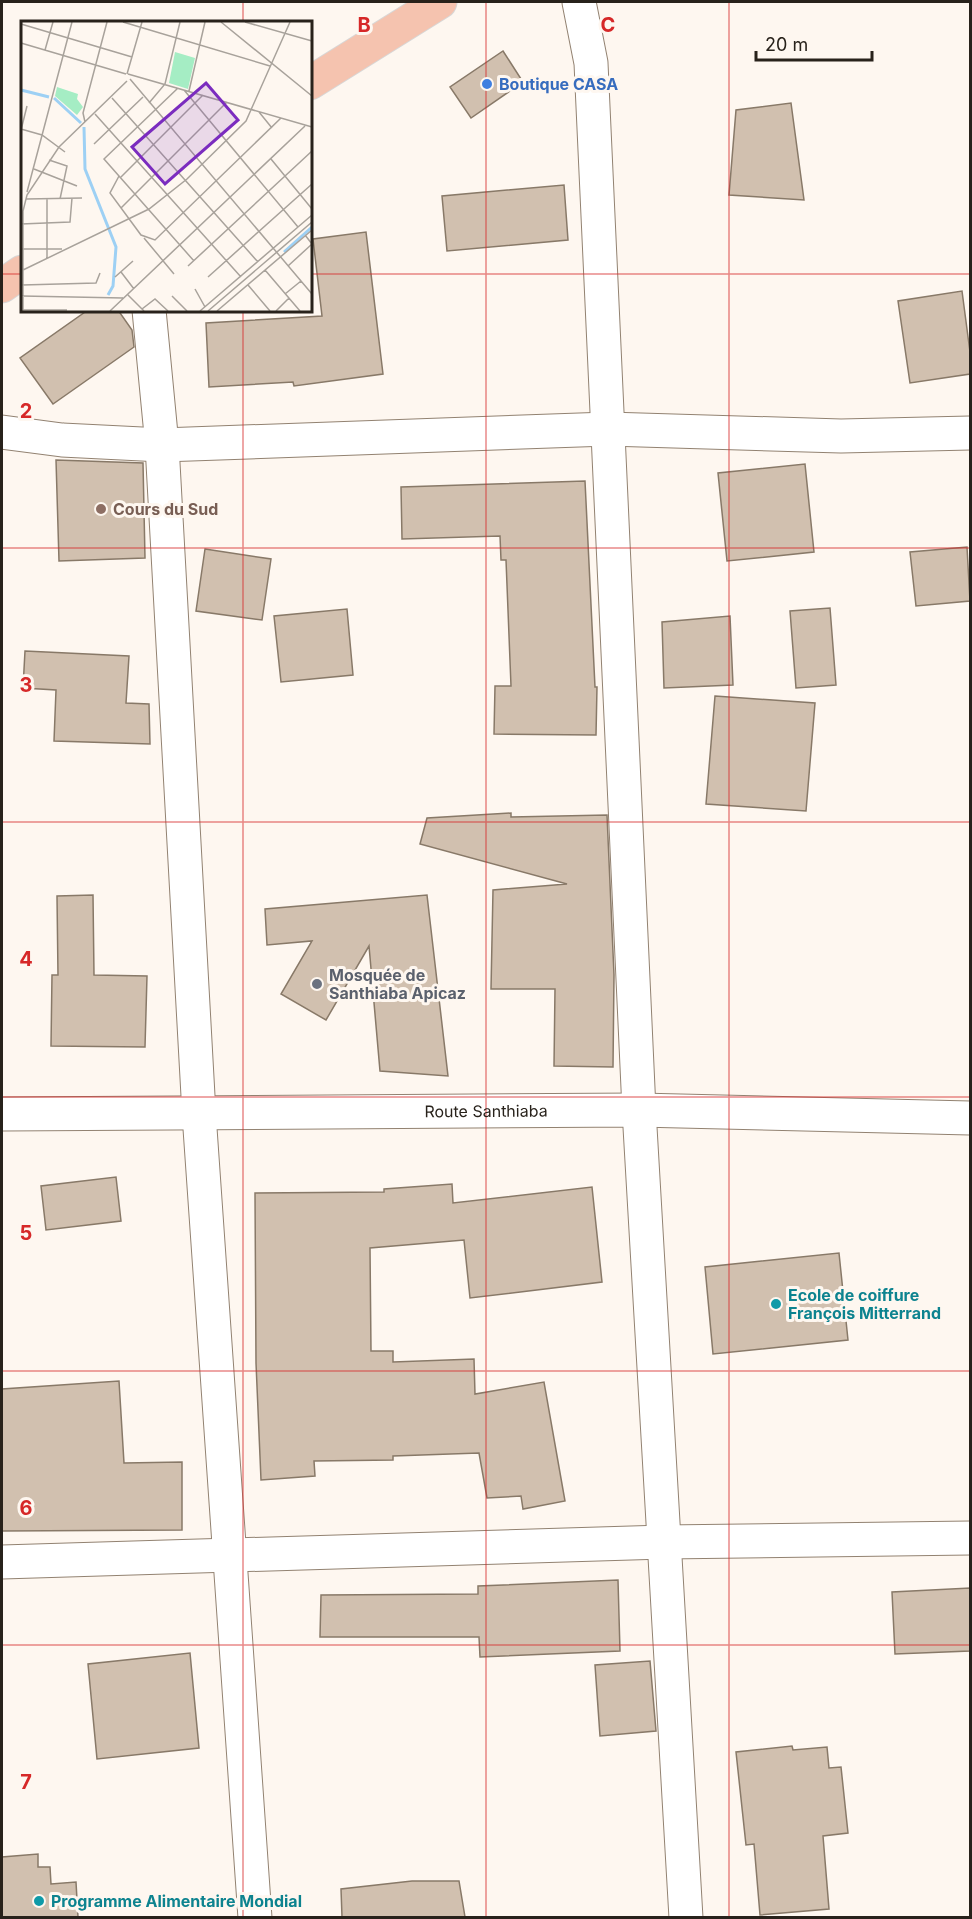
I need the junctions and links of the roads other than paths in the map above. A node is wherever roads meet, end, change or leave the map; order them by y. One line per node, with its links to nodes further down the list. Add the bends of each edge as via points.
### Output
1 (440, 2): 3 (main road)
2 (579, 2): 7 (street, via 591,63)
3 (312, 82)
4 (21, 273): 5 (main road)
5 (2, 286)
6 (149, 312): 10 (street)
7 (608, 429): 9 (street, via 841,436); 10 (street); 11 (street)
8 (2, 432): 10 (street, via 64,450)
9 (970, 433)
10 (162, 445): 13 (street)
11 (639, 1110): 13 (street, Route Santhiaba); 14 (street, Route Santhiaba); 16 (street)
12 (2, 1114): 13 (street, Route Santhiaba)
13 (199, 1114): 17 (street)
14 (970, 1118)
15 (970, 1538): 16 (street)
16 (664, 1542): 17 (street); 20 (street)
17 (232, 1556): 18 (street); 19 (street)
18 (2, 1562)
19 (255, 1917)
20 (686, 1917)

